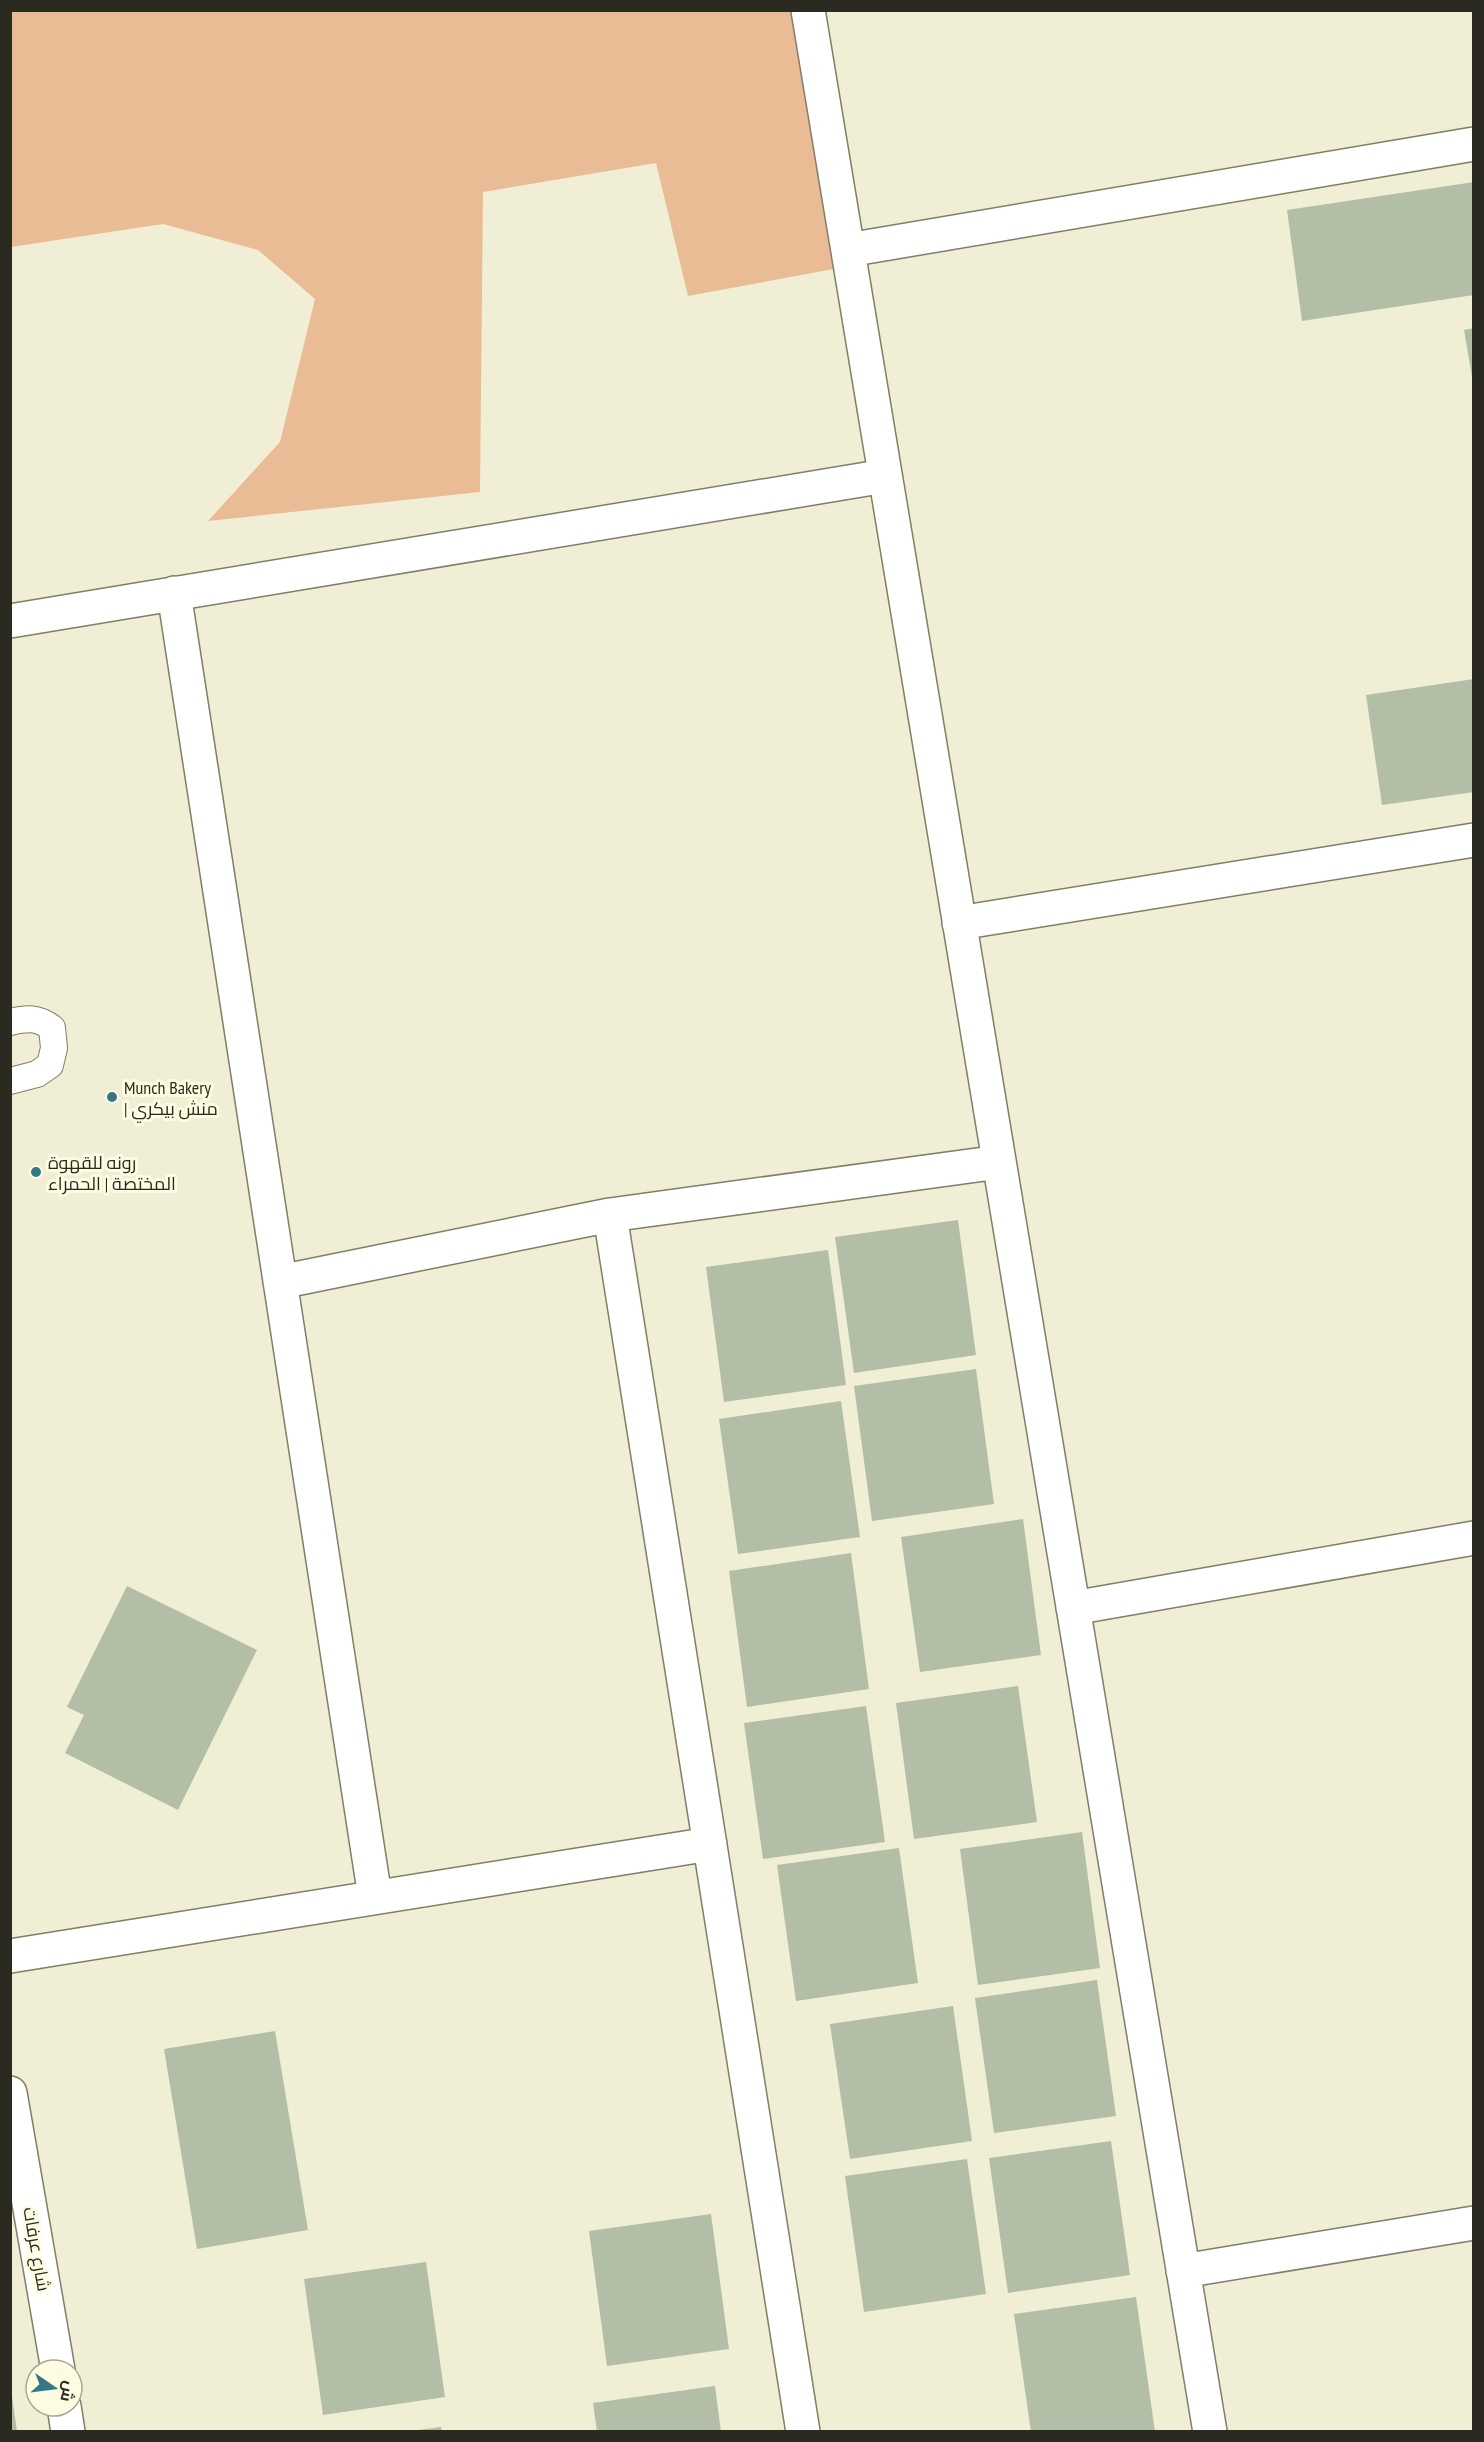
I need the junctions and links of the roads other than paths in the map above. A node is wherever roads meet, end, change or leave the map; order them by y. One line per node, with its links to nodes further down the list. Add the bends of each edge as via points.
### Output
1 (808, 10): 3 (street)
2 (1473, 144): 3 (street)
3 (848, 250): 4 (street)
4 (885, 476): 5 (street); 8 (street)
5 (174, 593): 6 (street); 13 (street)
6 (10, 621)
7 (1473, 840): 8 (street)
8 (959, 923): 11 (street)
9 (10, 1022): 10 (lane, via 29,1018 43,1021 52,1028 54,1048 50,1065 37,1074)
10 (10, 1081)
11 (999, 1162): 12 (street); 15 (street)
12 (610, 1215): 13 (street); 16 (street)
13 (280, 1282): 17 (street)
14 (1473, 1538): 15 (street)
15 (1073, 1608): 21 (street)
16 (710, 1844): 17 (street); 23 (street)
17 (375, 1898): 18 (street)
18 (10, 1956)
19 (10, 2093): 22 (street, شارع عرفات)
20 (1473, 2223): 21 (street)
21 (1183, 2271): 24 (street)
22 (56, 2358)
23 (803, 2432)
24 (1210, 2432)

